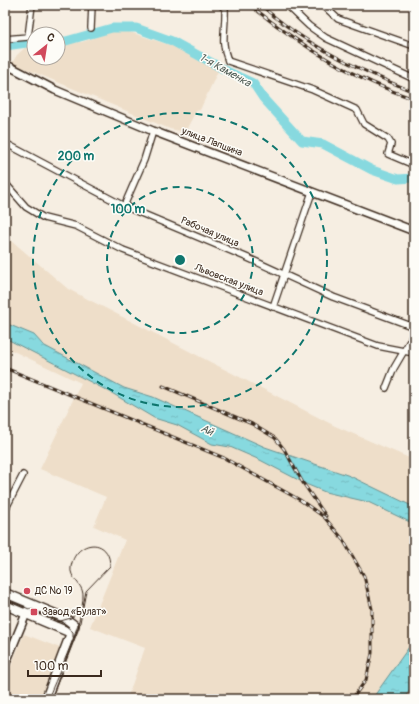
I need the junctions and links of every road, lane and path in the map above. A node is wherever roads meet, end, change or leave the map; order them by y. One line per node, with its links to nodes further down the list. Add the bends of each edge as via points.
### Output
1 (32, 5): 7 (street, via 28,36)
2 (92, 5): 6 (street)
3 (221, 5): 13 (street, via 225,9 222,47 228,61 314,90 357,110 364,124 388,139 391,144 388,154)
4 (287, 5): 10 (street, via 326,38)
5 (322, 5): 8 (street, via 338,19)
6 (91, 28)
7 (5, 39)
8 (414, 46)
9 (5, 64): 11 (street, улица Лапшина, via 55,90)
10 (414, 79)
11 (153, 131): 15 (street, улица Лапшина); 16 (street, via 144,160)
12 (5, 143): 16 (street, Рабочая улица)
13 (414, 165)
14 (5, 183): 19 (street, Львовская улица, via 26,207 44,218 76,226 124,250)
15 (312, 192): 17 (street, улица Лапшина); 18 (street)
16 (124, 206): 18 (street, Рабочая улица)
17 (414, 231)
18 (285, 274): 19 (street); 20 (street, Рабочая улица, via 333,297)
19 (273, 307): 21 (street, Львовская улица, via 378,346)
20 (414, 328): 21 (street, via 411,339)
21 (403, 350): 22 (street, Львовская улица); 23 (street)
22 (414, 353)
23 (386, 388)
24 (23, 475): 25 (street)
25 (5, 510)
26 (5, 593): 27 (main road)
27 (30, 604): 29 (street); 30 (main road, via 72,623 74,627)
28 (5, 605): 29 (main road)
29 (26, 614): 30 (main road); 31 (street)
30 (71, 633): 32 (main road)
31 (5, 665)
32 (46, 699)

